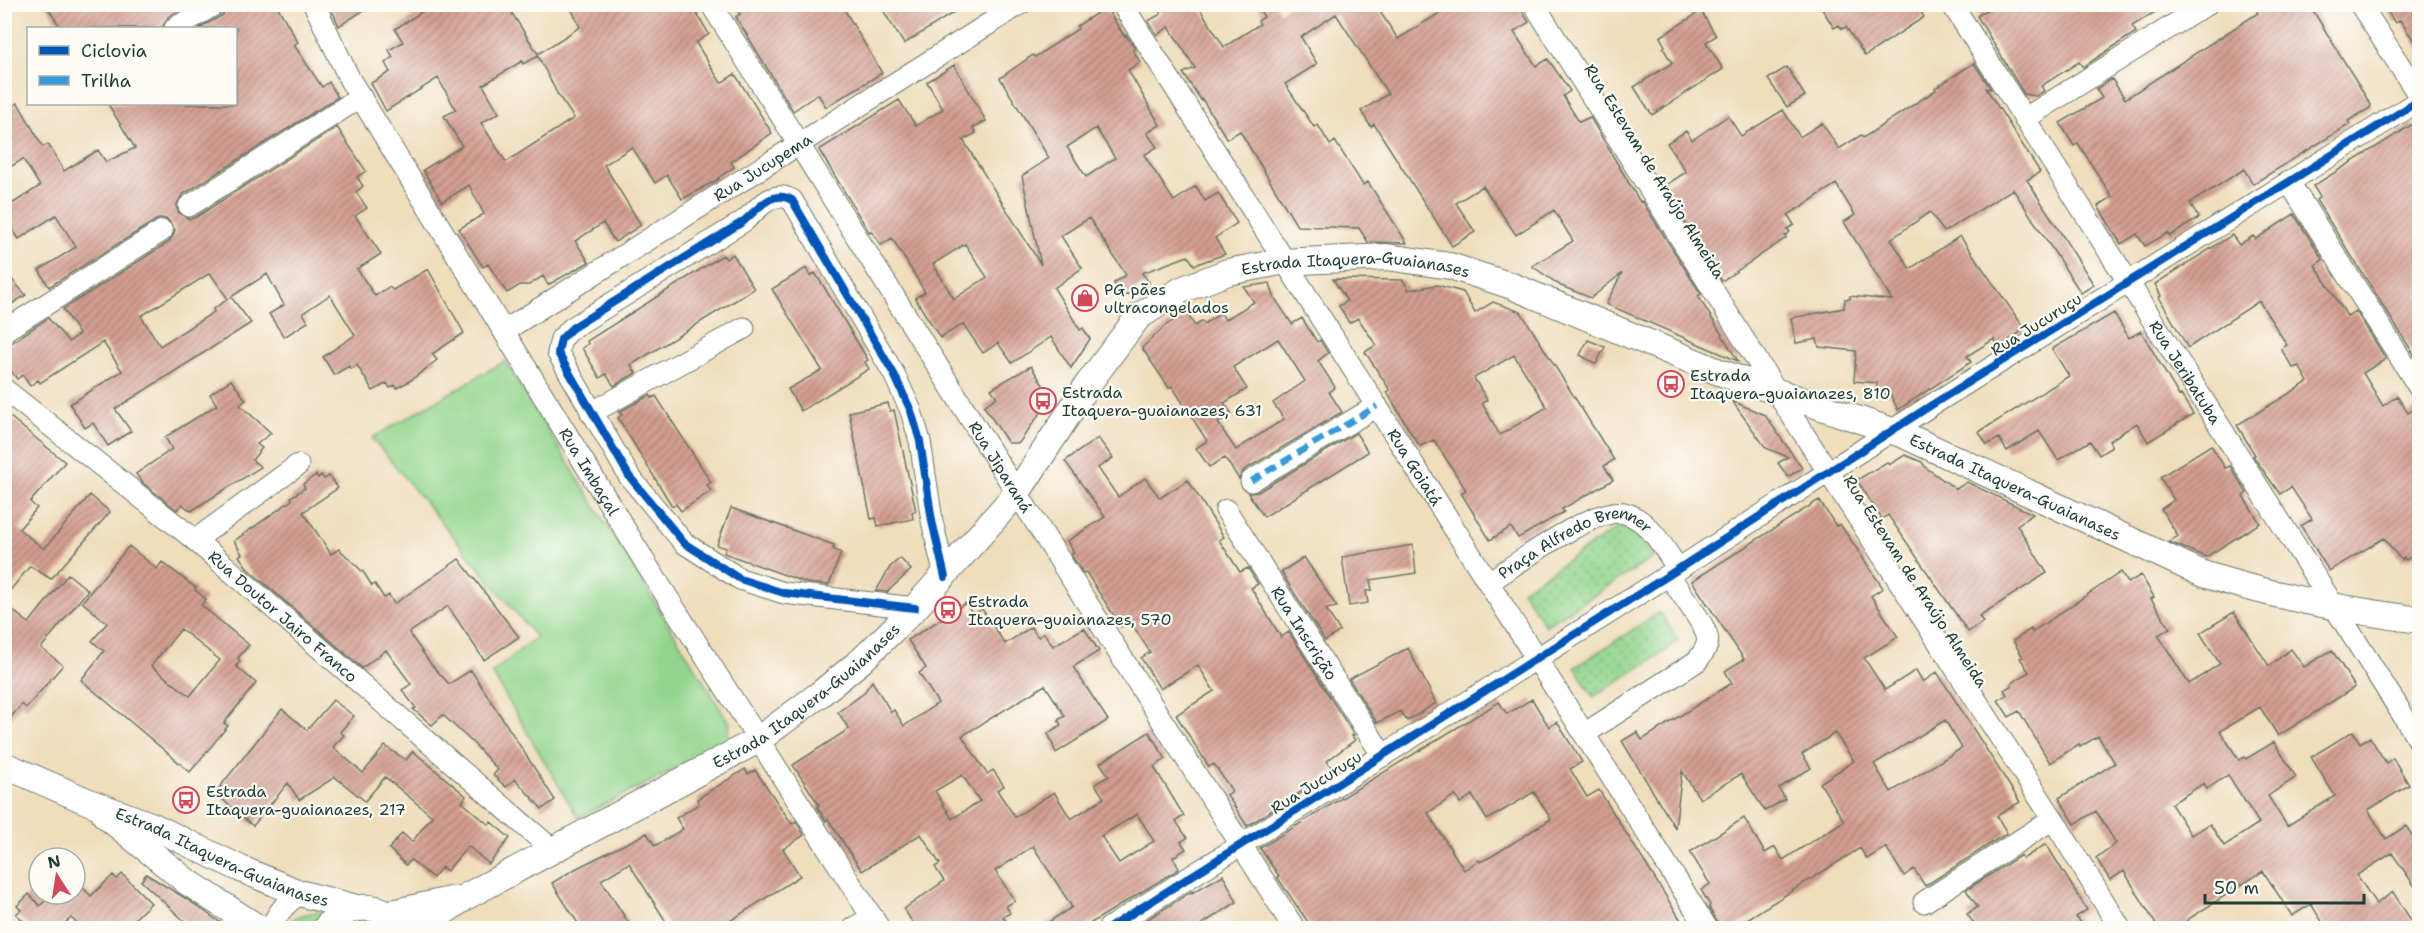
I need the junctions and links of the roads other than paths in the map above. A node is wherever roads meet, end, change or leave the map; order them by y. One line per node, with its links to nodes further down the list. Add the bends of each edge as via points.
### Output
1 (216, 4): 10 (street)
2 (314, 4): 11 (street, Rua Imbaçal)
3 (711, 4): 14 (street, Rua Jiparaná)
4 (1020, 4): 14 (street, Rua Jucupema)
5 (1122, 4): 18 (street, Rua Goiatá)
6 (1534, 4): 25 (street, Rua Estevam de Araújo Almeida)
7 (1952, 4): 13 (street, Rua Jeribatuba)
8 (2207, 4): 13 (street)
9 (2360, 4): 12 (street)
10 (177, 27)
11 (361, 98): 16 (street); 22 (street, Rua Imbaçal)
12 (2420, 98): 15 (street, Rua Jucuruçu)
13 (2024, 119): 19 (street, Rua Jeribatuba)
14 (800, 145): 22 (street, Rua Jucupema); 32 (street, Rua Jiparaná)
15 (2289, 182): 19 (street, Rua Jucuruçu); 24 (street)
16 (189, 206)
17 (162, 231): 21 (street)
18 (1286, 262): 25 (main road, Estrada Itaquera-Guaianases, via 1387,257 1450,266 1512,286 1719,372); 26 (street, Rua Goiatá); 32 (main road, Estrada Itaquera-Guaianases, via 1228,272 1181,290 1138,317 1095,374)
19 (2128, 282): 28 (street, Rua Jucuruçu); 39 (street, Rua Jeribatuba)
20 (744, 328): 27 (street)
21 (4, 331)
22 (504, 331): 43 (street, Rua Imbaçal)
23 (4, 389): 34 (street, Rua Doutor Jairo Franco)
24 (2420, 389)
25 (1777, 391): 28 (main road, Estrada Itaquera-Guaianases); 30 (street, Rua Estevam de Araújo Almeida)
26 (1377, 406): 31 (street); 37 (street, Rua Goiatá)
27 (591, 413): 36 (street, via 558,354 561,339 572,328 744,221 770,198 787,197 894,374 911,411); 38 (street, via 629,476 684,543 740,579 784,593)
28 (1892, 431): 30 (street, Rua Jucuruçu); 39 (main road, Estrada Itaquera-Guaianases, via 2203,574)
29 (298, 465): 34 (street)
30 (1829, 471): 35 (street, Rua Jucuruçu); 48 (street, Rua Estevam de Araújo Almeida)
31 (1251, 481)
32 (1017, 493): 36 (main road, Estrada Itaquera-Guaianases); 49 (street, Rua Jiparaná)
33 (1226, 510): 45 (street, Rua Inscrição)
34 (195, 540): 50 (street, Rua Doutor Jairo Franco)
35 (1673, 572): 37 (street, Praça Alfredo Brenner, via 1662,545 1641,521 1623,512 1582,523); 41 (street); 42 (street, Praça Alfredo Brenner, via 1708,637 1706,649 1697,661)
36 (945, 577): 38 (main road, Estrada Itaquera-Guaianases)
37 (1489, 582): 41 (street, Rua Goiatá)
38 (915, 608): 43 (main road, Estrada Itaquera-Guaianases, via 862,660)
39 (2336, 609): 40 (main road, Estrada Itaquera-Guaianases); 44 (street, Rua Jeribatuba)
40 (2420, 620)
41 (1538, 659): 42 (street, Rua Goiatá); 45 (street, Rua Jucuruçu)
42 (1584, 734): 64 (street, Rua Goiatá)
43 (758, 740): 50 (main road, Estrada Itaquera-Guaianases); 56 (street, Rua Imbaçal)
44 (2420, 742)
45 (1383, 756): 49 (street, Rua Jucuruçu)
46 (4, 765): 47 (main road, Estrada Itaquera-Guaianases)
47 (89, 802): 51 (main road, Estrada Itaquera-Guaianases, via 153,826); 57 (main road, Estrada Itaquera-Guaianases, via 186,881)
48 (2053, 819): 53 (street); 65 (street, Rua Estevam de Araújo Almeida)
49 (1242, 845): 62 (street, Rua Jucuruçu); 63 (street, Rua Jiparaná)
50 (555, 851): 52 (main road, Estrada Itaquera-Guaianases)
51 (299, 893): 54 (main road, Estrada Itaquera-Guaianases); 58 (street, via 282,908)
52 (467, 896): 55 (main road, Estrada Itaquera-Guaianases); 60 (main road, Estrada Itaquera-Guaianases)
53 (1924, 902)
54 (357, 908): 55 (main road, Estrada Itaquera-Guaianases, via 372,908); 59 (main road, via 342,912)
55 (394, 921)
56 (876, 923): 61 (street)
57 (258, 928)
58 (272, 928)
59 (326, 928)
60 (420, 928)
61 (854, 928)
62 (1109, 928)
63 (1294, 928)
64 (1707, 928)
65 (2120, 928)

